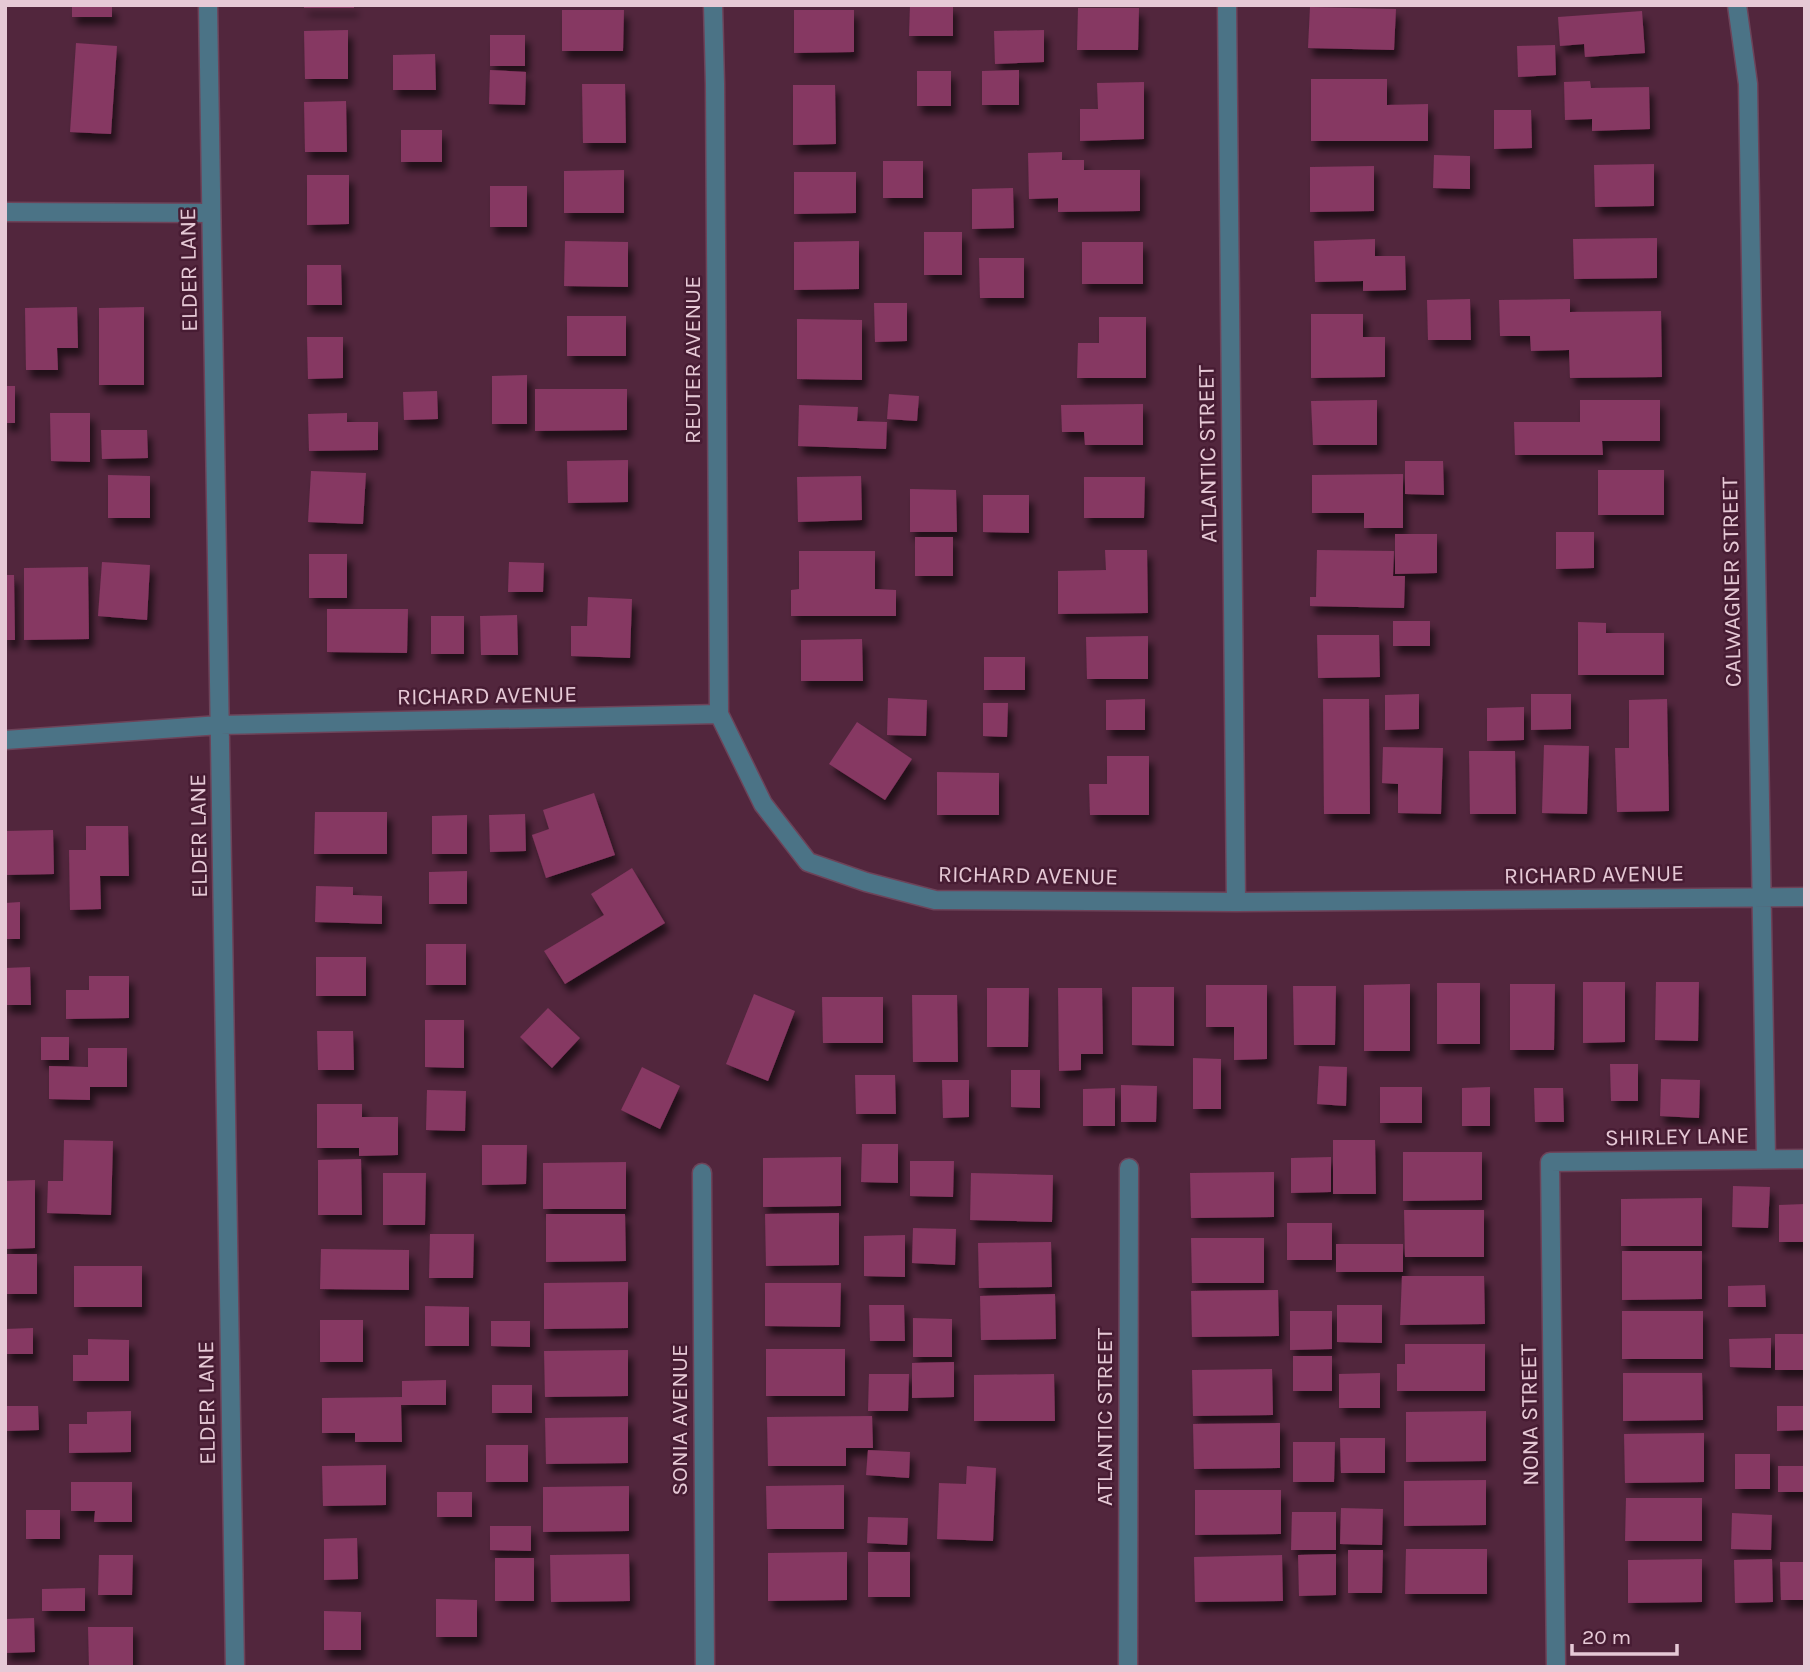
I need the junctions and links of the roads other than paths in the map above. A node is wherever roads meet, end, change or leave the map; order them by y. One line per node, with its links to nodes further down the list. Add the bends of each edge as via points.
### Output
1 (208, 5): 6 (street, ELDER LANE)
2 (713, 5): 7 (street, REUTER AVENUE)
3 (1227, 5): 12 (street, ATLANTIC STREET)
4 (1737, 5): 10 (street, CALWAGNER STREET, via 1748,83)
5 (5, 212): 6 (street)
6 (211, 213): 8 (street, ELDER LANE)
7 (719, 714): 8 (street, RICHARD AVENUE); 12 (street, RICHARD AVENUE, via 763,804 808,862 935,900)
8 (220, 725): 9 (street, RICHARD AVENUE); 18 (street, ELDER LANE)
9 (5, 740)
10 (1761, 897): 11 (street, RICHARD AVENUE); 12 (street, RICHARD AVENUE); 13 (street, CALWAGNER STREET)
11 (1805, 897)
12 (1236, 902)
13 (1766, 1159): 14 (street, SHIRLEY LANE); 15 (street, SHIRLEY LANE)
14 (1805, 1159)
15 (1550, 1162): 21 (street, NONA STREET)
16 (1129, 1168): 20 (street, ATLANTIC STREET)
17 (702, 1173): 19 (street, SONIA AVENUE)
18 (235, 1667)
19 (705, 1667)
20 (1128, 1667)
21 (1556, 1667)

